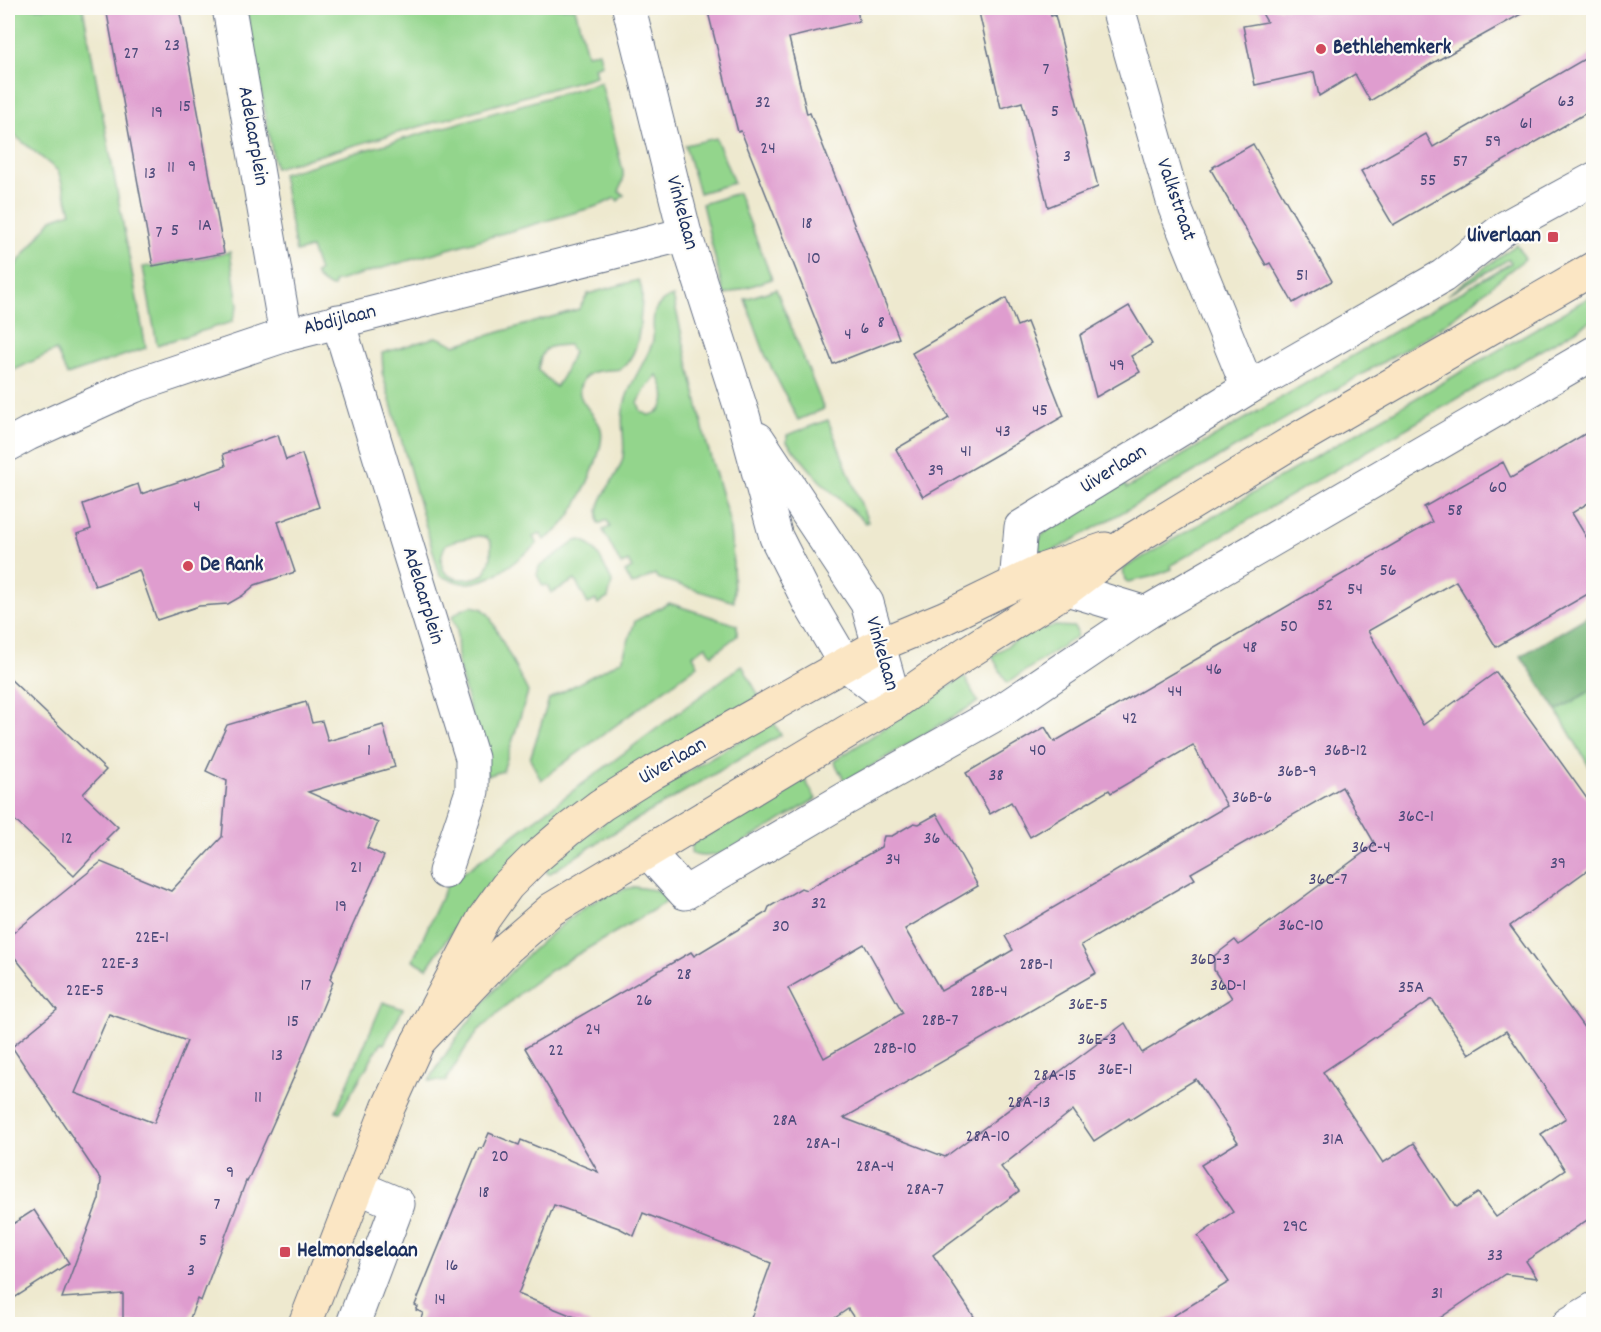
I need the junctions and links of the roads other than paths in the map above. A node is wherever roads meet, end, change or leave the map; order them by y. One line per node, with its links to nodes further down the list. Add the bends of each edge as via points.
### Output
1 (229, 8): 8 (street, Adelaarplein)
2 (629, 8): 5 (street, Vinkelaan)
3 (1118, 8): 10 (street, Valkstraat, via 1175,208)
4 (1593, 179): 10 (street, Uiverlaan, via 1506,227 1443,276)
5 (685, 234): 7 (street, Abdijlaan); 11 (street, Vinkelaan)
6 (1593, 268): 13 (main road, Uiverlaan)
7 (338, 321): 8 (street, Abdijlaan); 21 (street, Adelaarplein, via 472,758 472,791)
8 (286, 335): 12 (street, Abdijlaan, via 134,386)
9 (1593, 353): 16 (street)
10 (1248, 388): 14 (street, Uiverlaan, via 1021,527)
11 (743, 415): 17 (street, Vinkelaan, via 862,593); 18 (street, Vinkelaan, via 776,537)
12 (8, 446)
13 (1130, 541): 14 (main road, Uiverlaan, via 1045,569); 15 (main road, Uiverlaan)
14 (1016, 583): 17 (main road, Uiverlaan)
15 (1067, 589): 16 (street); 19 (main road, Uiverlaan)
16 (1146, 613): 20 (street, via 998,713 685,893)
17 (879, 645): 18 (main road, Uiverlaan); 19 (street, Vinkelaan)
18 (845, 664): 19 (street, Vinkelaan); 22 (main road, Uiverlaan, via 601,805 533,860 507,886 484,918)
19 (895, 703): 20 (main road, Uiverlaan)
20 (648, 852): 22 (main road, Uiverlaan, via 552,909 508,947)
21 (446, 872)
22 (418, 1042): 23 (main road, Uiverlaan)
23 (358, 1187): 25 (main road, Uiverlaan); 26 (street, via 399,1204)
24 (1593, 1309): 27 (street)
25 (305, 1324)
26 (353, 1324)
27 (1569, 1324)

